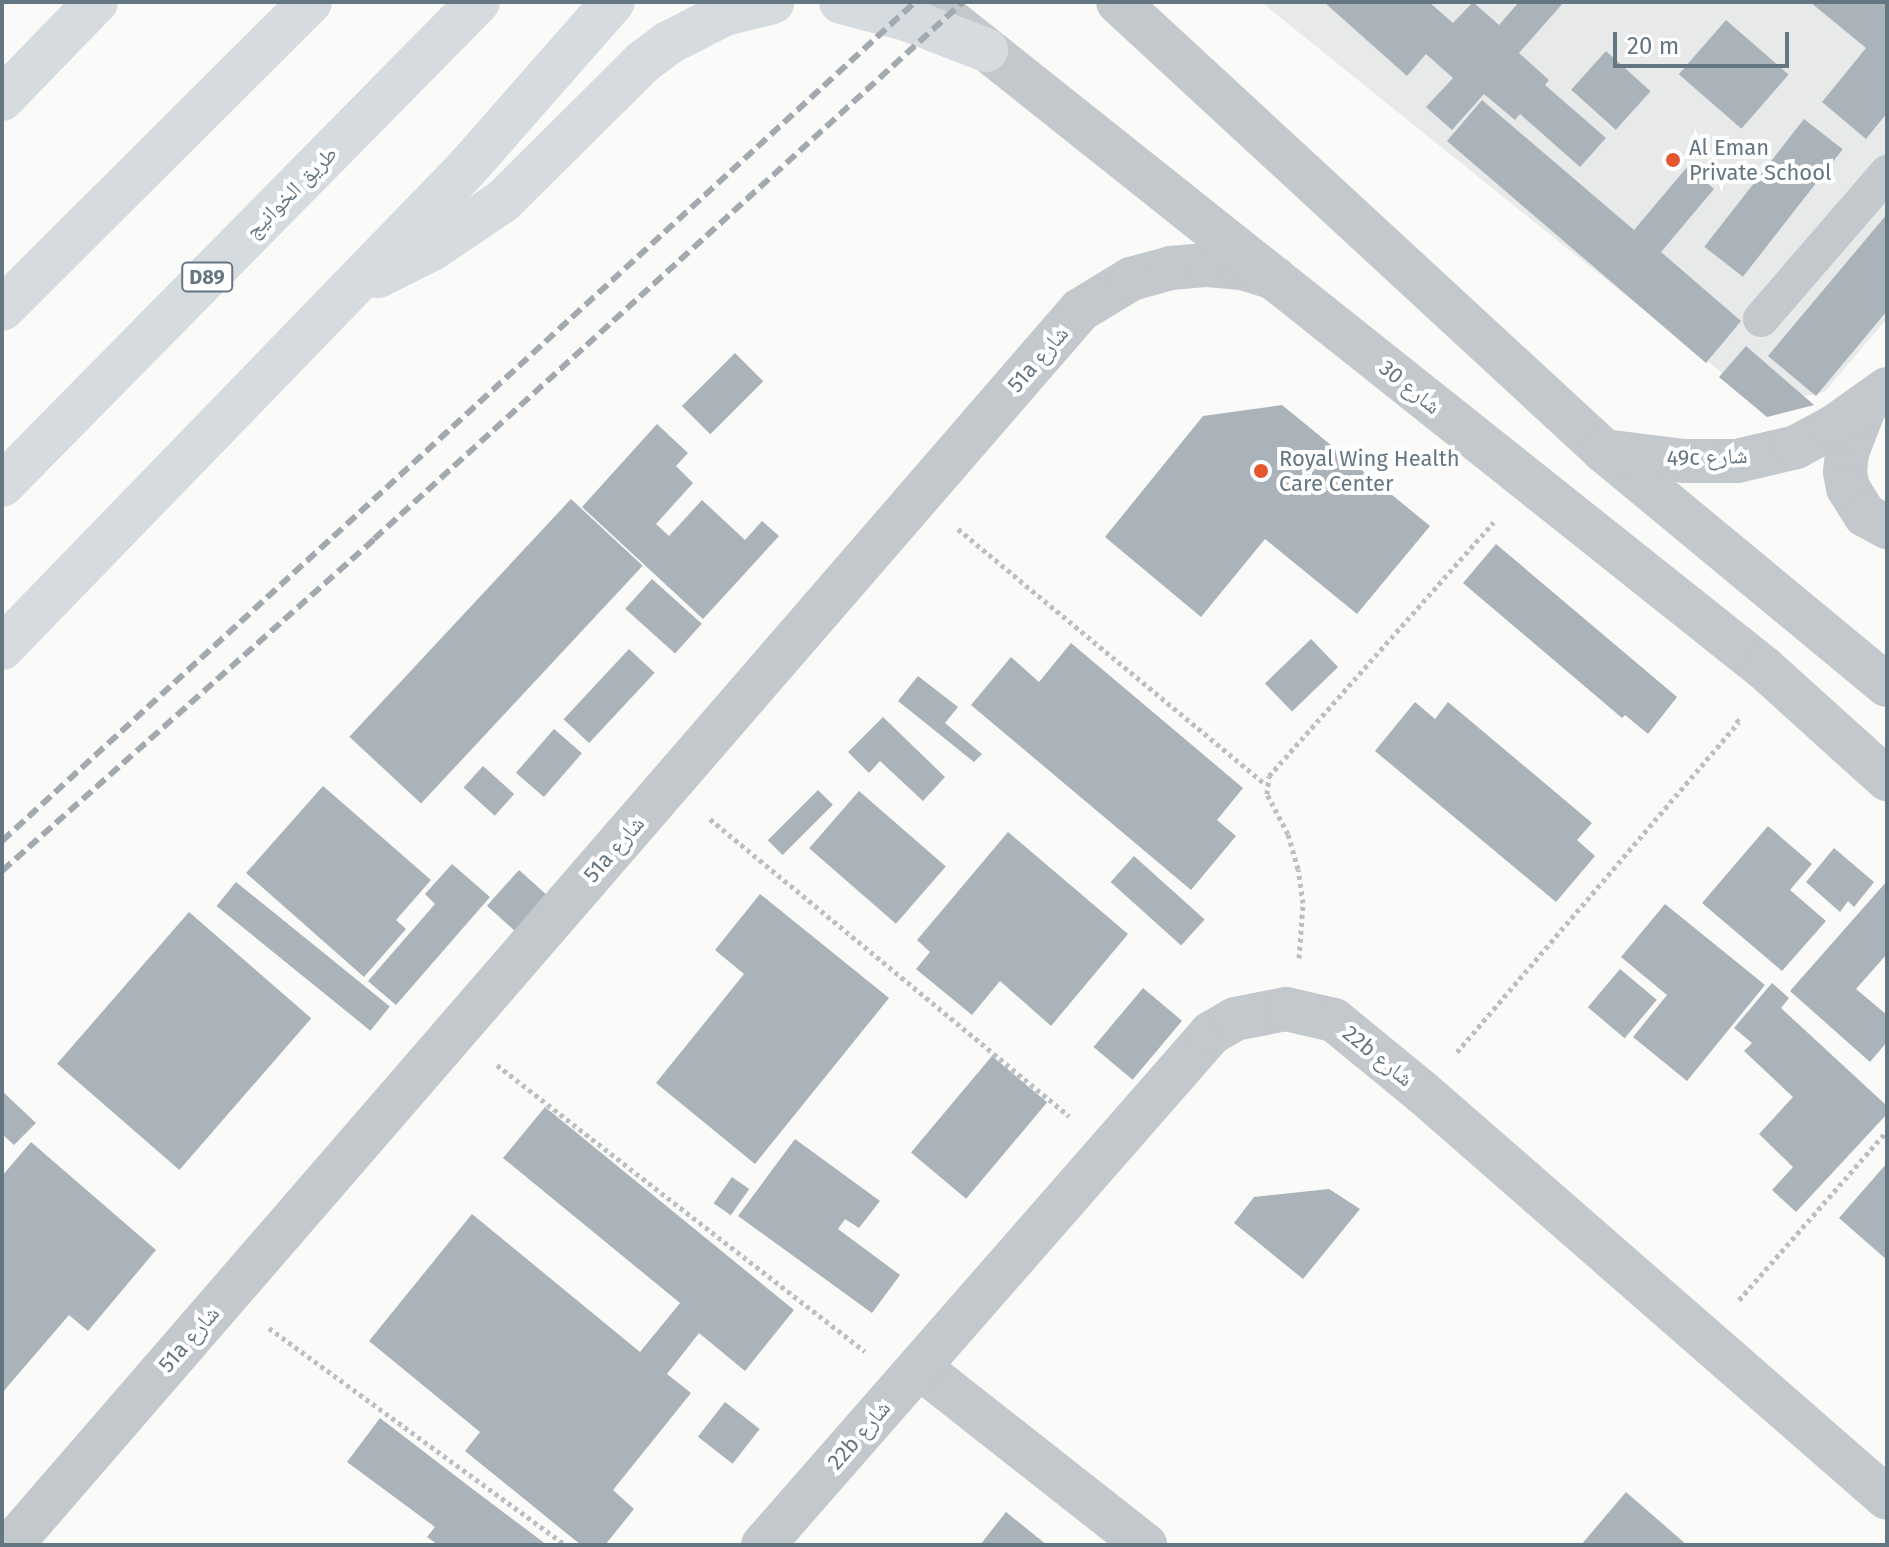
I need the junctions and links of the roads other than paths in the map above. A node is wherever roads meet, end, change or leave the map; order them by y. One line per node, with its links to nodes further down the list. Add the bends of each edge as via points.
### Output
1 (96, 2): 11 (main road)
2 (310, 2): 16 (main road)
3 (478, 2): 20 (main road, طريق الخوانيج / D89)
4 (572, 2): 12 (main road, via 487,114)
5 (613, 2): 12 (main road)
6 (773, 2): 15 (main road, via 725,14 668,43 503,201 432,249)
7 (841, 2): 10 (main road, via 894,14)
8 (927, 2): 10 (street, شارع 30)
9 (1118, 2): 19 (street)
10 (986, 50): 14 (street, شارع 30)
11 (2, 99)
12 (467, 168): 15 (main road)
13 (1887, 173): 17 (lane)
14 (1275, 278): 24 (street, شارع 30, via 1764,668); 27 (street, 51a شارع, via 1242,268 1171,268 1107,291 1080,310)
15 (353, 286): 22 (main road)
16 (2, 309)
17 (1761, 319)
18 (1876, 397): 19 (street, 49c شارع, via 1796,447 1737,461); 21 (street, via 1847,453 1845,472 1848,488 1865,515)
19 (1604, 451): 23 (street)
20 (2, 485)
21 (1887, 527)
22 (2, 648)
23 (1887, 685)
24 (1887, 779)
25 (912, 1374): 26 (street, 22b شارع, via 1211,1033 1235,1019 1286,1009 1334,1020); 28 (street, 22b شارع); 29 (street)
26 (1887, 1498)
27 (11, 1545)
28 (763, 1545)
29 (1145, 1545)

